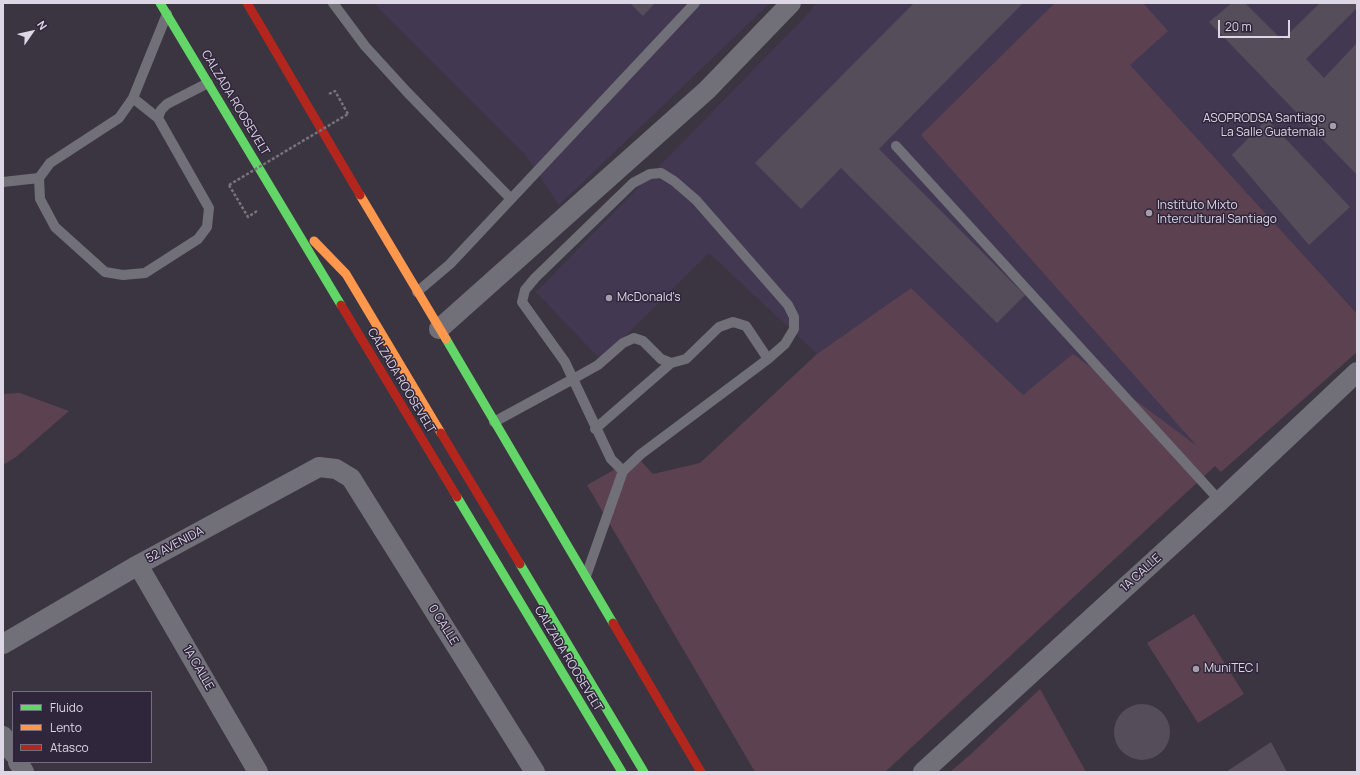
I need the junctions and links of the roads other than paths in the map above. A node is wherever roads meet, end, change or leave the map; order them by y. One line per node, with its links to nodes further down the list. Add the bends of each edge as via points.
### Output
1 (160, 3): 6 (highway, CALZADA ROOSEVELT)
2 (247, 3): 15 (highway)
3 (333, 3): 13 (lane, via 365,46)
4 (695, 3): 13 (lane)
5 (791, 3): 16 (street, via 707,90)
6 (167, 14): 7 (highway, CALZADA ROOSEVELT); 8 (lane)
7 (208, 83): 9 (lane, via 167,104); 14 (highway, CALZADA ROOSEVELT)
8 (133, 98): 9 (lane); 11 (lane, via 119,118 50,163)
9 (158, 118): 11 (lane, via 209,208 207,227 198,239 145,273 124,275 105,272 55,226 40,199)
10 (896, 146): 25 (lane)
11 (39, 178): 12 (lane)
12 (3, 182)
13 (511, 199): 15 (lane, via 450,264)
14 (289, 216): 36 (highway, CALZADA ROOSEVELT); 37 (highway, via 346,274)
15 (417, 292): 16 (highway)
16 (439, 329): 21 (highway)
17 (768, 359): 18 (lane, via 746,326 732,322 719,327 686,359); 20 (lane, via 785,344 794,329 794,316 788,305 696,200 674,180 661,173 650,174 633,183 534,278 525,290 522,302 565,362); 23 (lane, via 641,454)
18 (671, 363): 20 (lane, via 661,359 643,341 634,338 623,343 598,365); 22 (lane)
19 (1357, 372): 25 (street, 1A CALLE)
20 (573, 379): 21 (lane); 22 (lane)
21 (494, 422): 27 (highway)
22 (595, 429): 23 (lane, via 611,459)
23 (623, 471): 27 (lane)
24 (351, 478): 26 (street, 52 AVENIDA, via 336,469 319,467); 35 (street, 0 CALLE)
25 (1220, 501): 40 (street, 1A CALLE)
26 (138, 565): 28 (street, 52 AVENIDA); 34 (street, 1A CALLE)
27 (586, 578): 30 (highway)
28 (3, 644)
29 (3, 736): 31 (street)
30 (683, 743): 38 (highway); 39 (highway)
31 (12, 751)
32 (19, 763): 33 (street)
33 (24, 772)
34 (258, 772)
35 (535, 772)
36 (622, 772)
37 (644, 772)
38 (691, 772)
39 (701, 772)
40 (923, 772)

